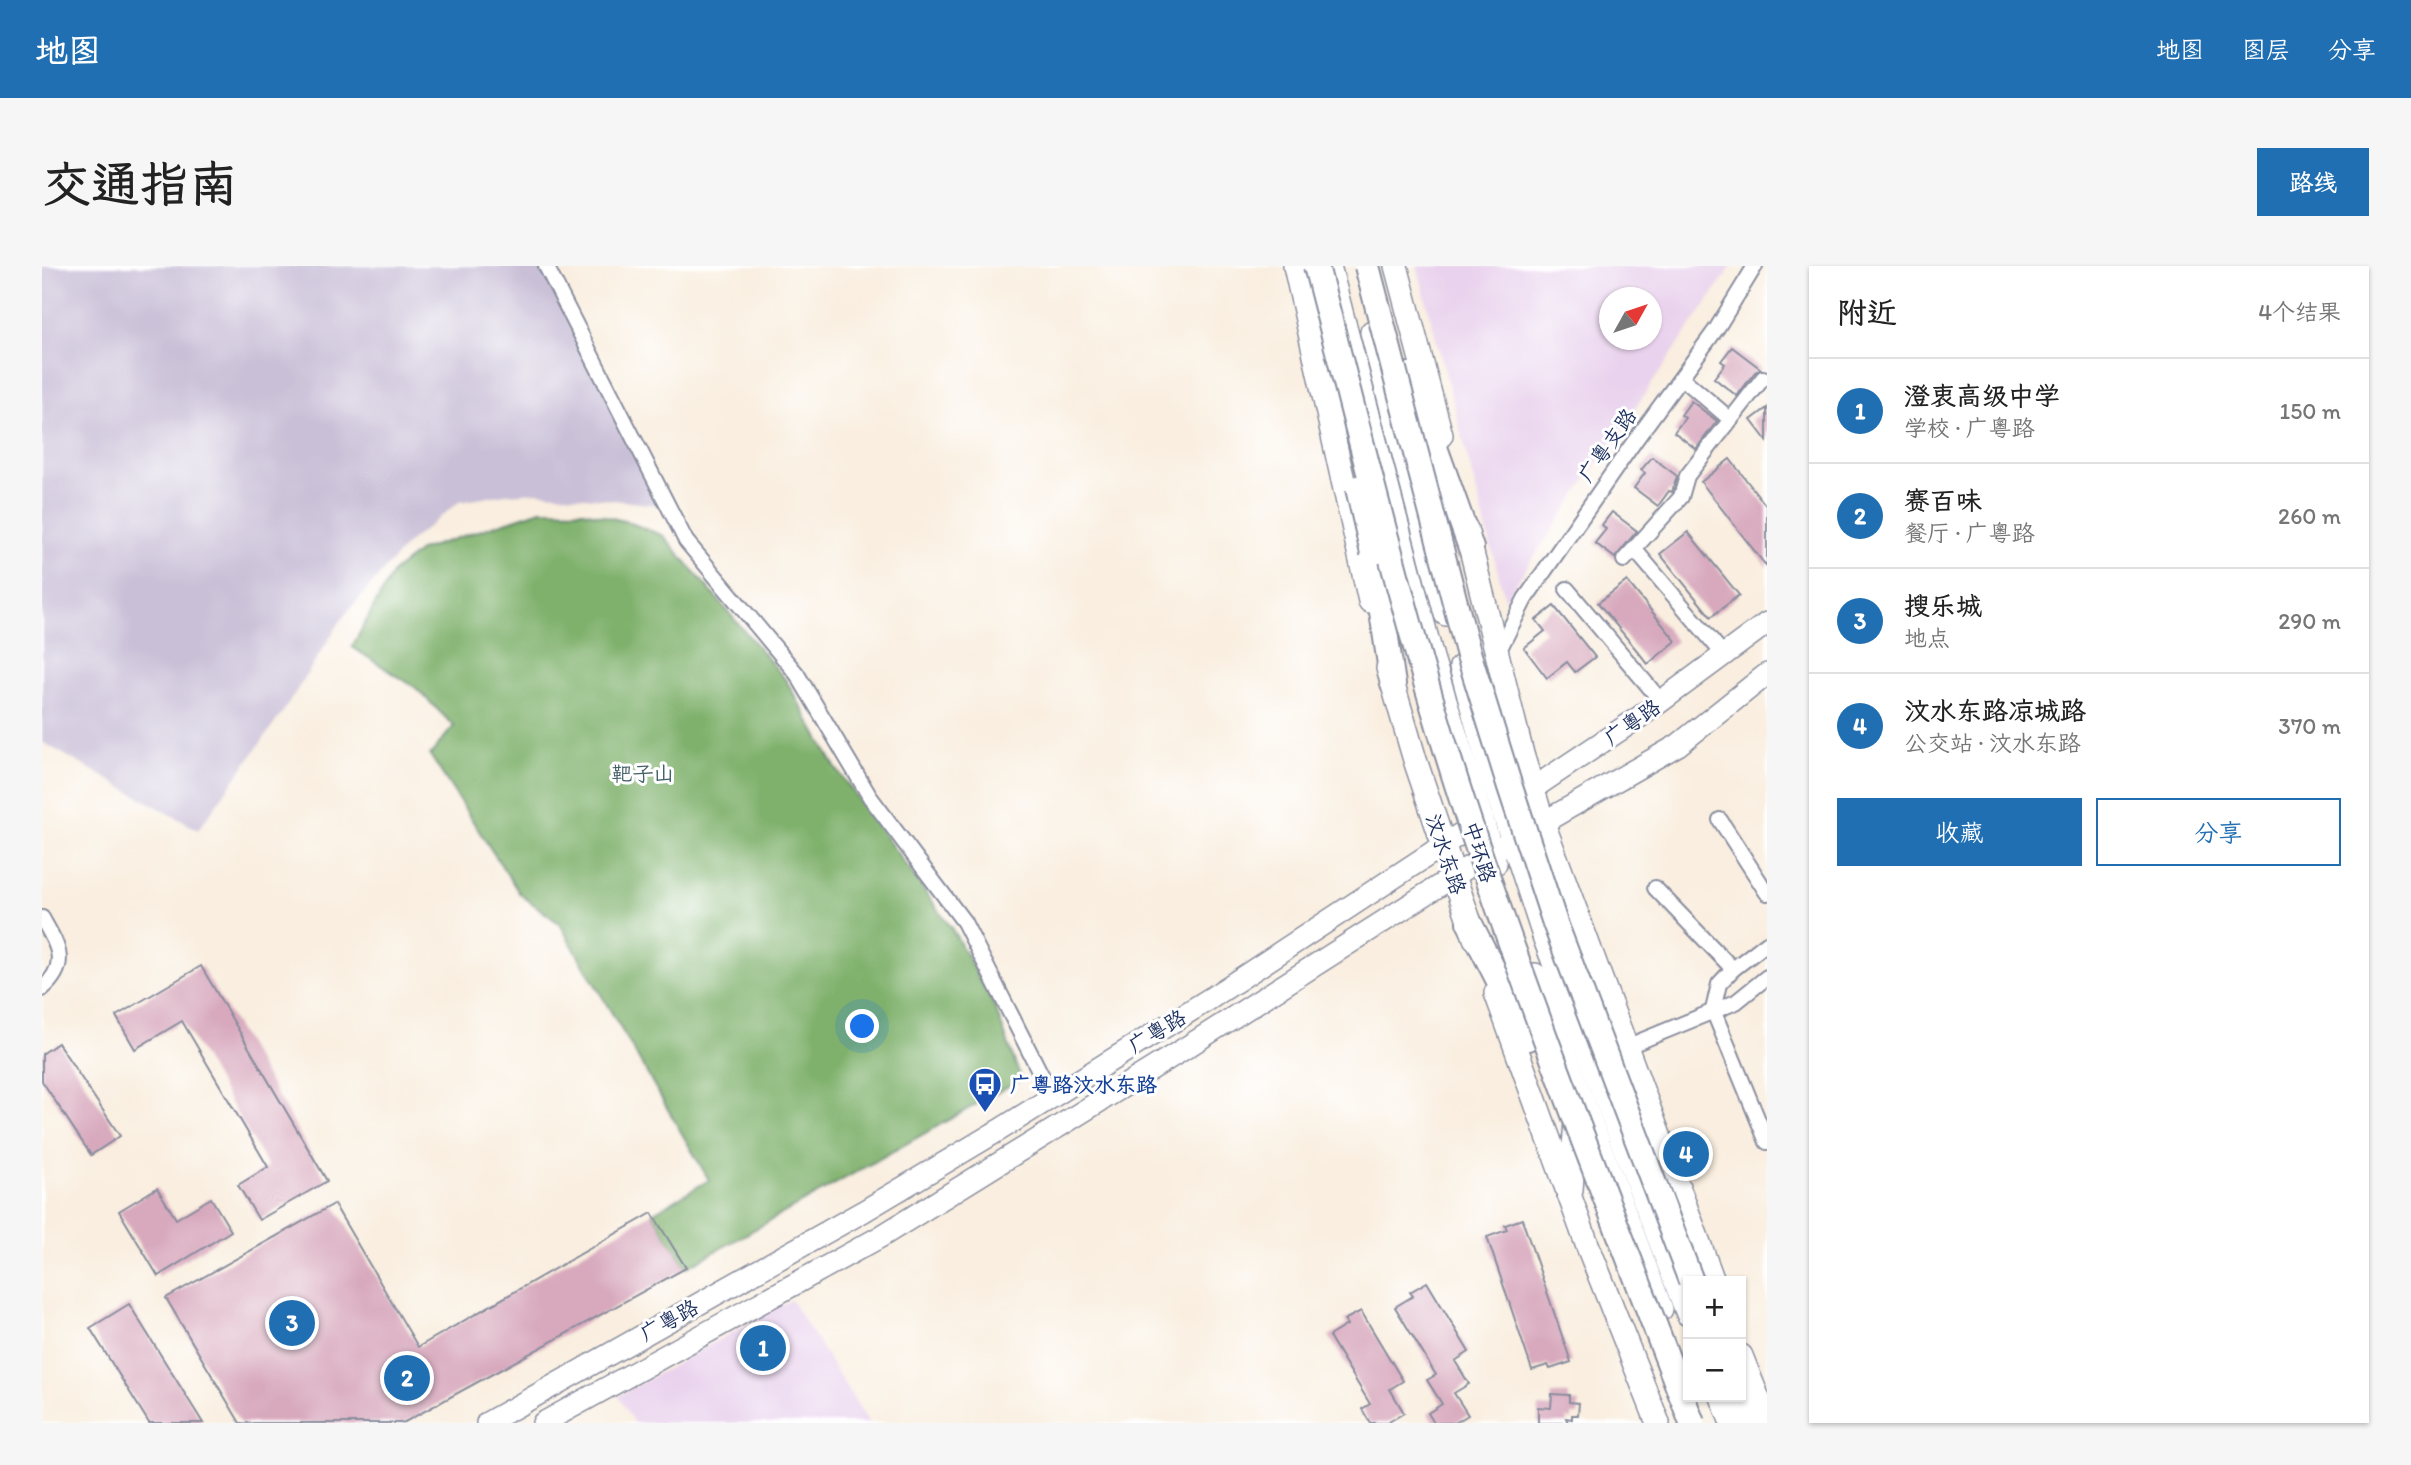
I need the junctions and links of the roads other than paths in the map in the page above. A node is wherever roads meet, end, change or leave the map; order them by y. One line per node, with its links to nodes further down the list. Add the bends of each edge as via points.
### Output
1 (546, 266): 46 (street, via 686,541 797,674 870,797 964,922)
2 (1294, 266): 16 (main road, 汶水东路)
3 (1306, 266): 24 (highway, bridge, via 1373,554)
4 (1316, 266): 66 (highway, 中环路, bridge, via 1460,794 1506,933)
5 (1329, 266): 17 (main road, 汶水东路)
6 (1355, 266): 11 (main road)
7 (1367, 266): 51 (highway, bridge, via 1468,652 1510,787 1565,948)
8 (1382, 266): 12 (highway)
9 (1396, 266): 12 (main road)
10 (1755, 266): 13 (street, 广粤支路)
11 (1364, 300): 12 (main road); 27 (main road)
12 (1415, 367): 18 (highway)
13 (1682, 378): 15 (street); 21 (street, 广粤支路, via 1525,599)
14 (1763, 378): 15 (street)
15 (1730, 419): 22 (street, via 1687,476 1681,497 1630,555)
16 (1348, 501): 17 (main road); 24 (main road, 汶水东路)
17 (1400, 539): 28 (main road, 汶水东路)
18 (1471, 548): 21 (main road)
19 (1567, 589): 25 (street)
20 (1767, 623): 22 (main road, 广粤路)
21 (1498, 652): 26 (main road)
22 (1724, 654): 25 (main road, 广粤路)
23 (1767, 674): 30 (main road, 广粤路, via 1678,746)
24 (1393, 684): 32 (main road, 汶水东路)
25 (1661, 701): 26 (main road, 广粤路)
26 (1533, 789): 27 (main road, 广粤路); 30 (main road)
27 (1502, 807): 28 (main road, 广粤路); 31 (main road)
28 (1482, 820): 32 (main road, 广粤路); 33 (main road, 汶水东路)
29 (1720, 820): 36 (street)
30 (1543, 823): 31 (main road, 广粤路); 44 (main road)
31 (1513, 840): 33 (main road, 广粤路); 48 (main road, via 1545,939)
32 (1443, 844): 34 (main road, 汶水东路); 46 (main road, 广粤路, via 1212,998)
33 (1492, 852): 34 (main road, 广粤路); 45 (main road, 汶水东路)
34 (1454, 876): 38 (main road, 汶水东路); 63 (main road, 广粤路, via 880,1237)
35 (1655, 888): 40 (street)
36 (1767, 893)
37 (42, 918): 42 (street, via 60,949 58,968)
38 (1469, 922): 49 (main road, 汶水东路); 65 (highway, via 1528,1038)
39 (1767, 943): 40 (street)
40 (1733, 969): 43 (street, via 1719,984)
41 (1767, 977): 43 (street, via 1736,1002)
42 (42, 989)
43 (1713, 1010): 44 (street); 47 (street)
44 (1626, 1047): 50 (main road)
45 (1578, 1089): 49 (main road); 55 (main road, 汶水东路)
46 (1052, 1096): 62 (main road, 广粤路, via 864,1211)
47 (1767, 1142)
48 (1637, 1178): 50 (main road); 53 (main road)
49 (1570, 1198): 60 (main road, 汶水东路)
50 (1684, 1204): 52 (main road)
51 (1689, 1276)
52 (1711, 1276)
53 (1683, 1301)
54 (1746, 1370): 61 (main road)
55 (1683, 1371)
56 (1695, 1402): 67 (main road)
57 (1723, 1402): 68 (main road)
58 (1737, 1402): 69 (highway)
59 (1746, 1402): 69 (main road)
60 (1654, 1413): 64 (main road)
61 (1767, 1421)
62 (487, 1423)
63 (543, 1423)
64 (1669, 1423)
65 (1676, 1423)
66 (1692, 1423)
67 (1703, 1423)
68 (1732, 1423)
69 (1747, 1423)

